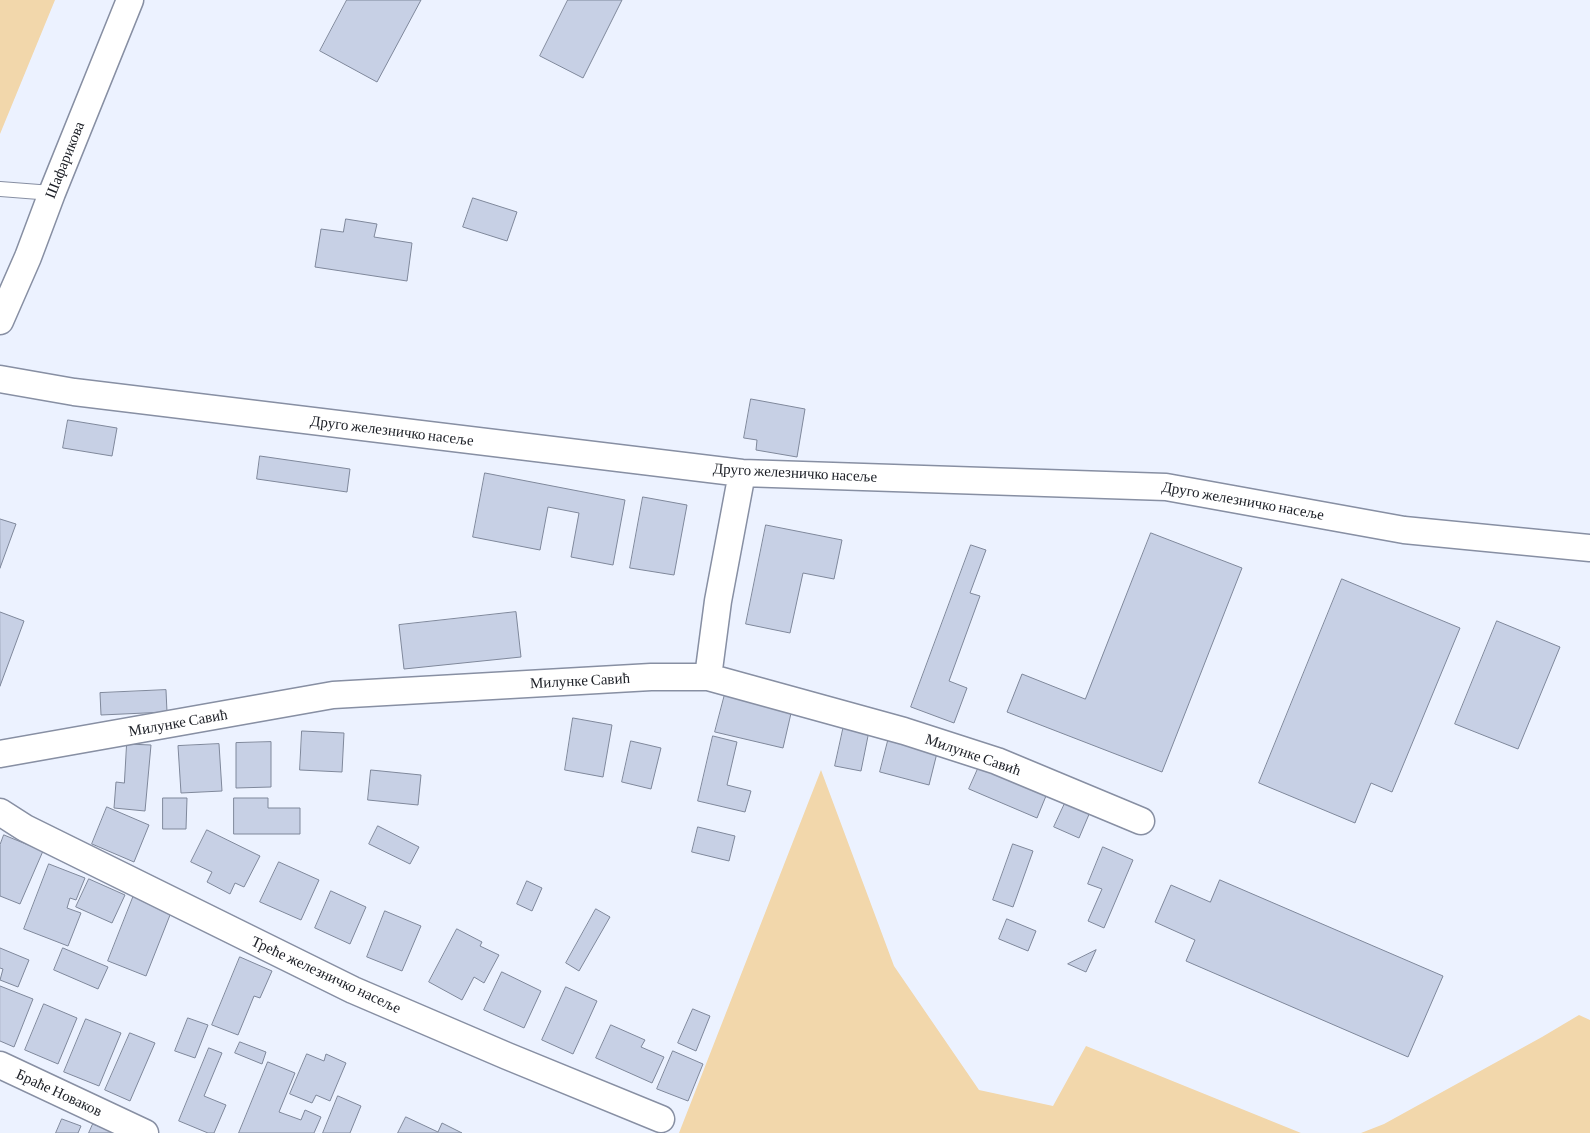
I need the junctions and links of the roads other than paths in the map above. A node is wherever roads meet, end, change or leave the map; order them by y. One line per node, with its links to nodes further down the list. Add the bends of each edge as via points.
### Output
1 (130, 0): 3 (street, Шафарикова)
2 (0, 189): 3 (lane)
3 (52, 193): 4 (street, Шафарикова)
4 (0, 321)
5 (0, 379): 6 (street, Друго железничко насеље, via 74,392)
6 (742, 473): 7 (street, Друго железничко насеље, via 1166,487 1404,530); 8 (street, via 718,600)
7 (1590, 548)
8 (708, 677): 9 (street, Милунке Савић, via 651,677 333,695); 11 (street, Милунке Савић, via 896,729 997,761)
9 (0, 754)
10 (0, 812): 13 (street, Треће железничко насеље, via 25,828 353,990)
11 (1141, 820)
12 (0, 1065): 14 (street, Браће Новаков)
13 (661, 1119)
14 (145, 1133)

